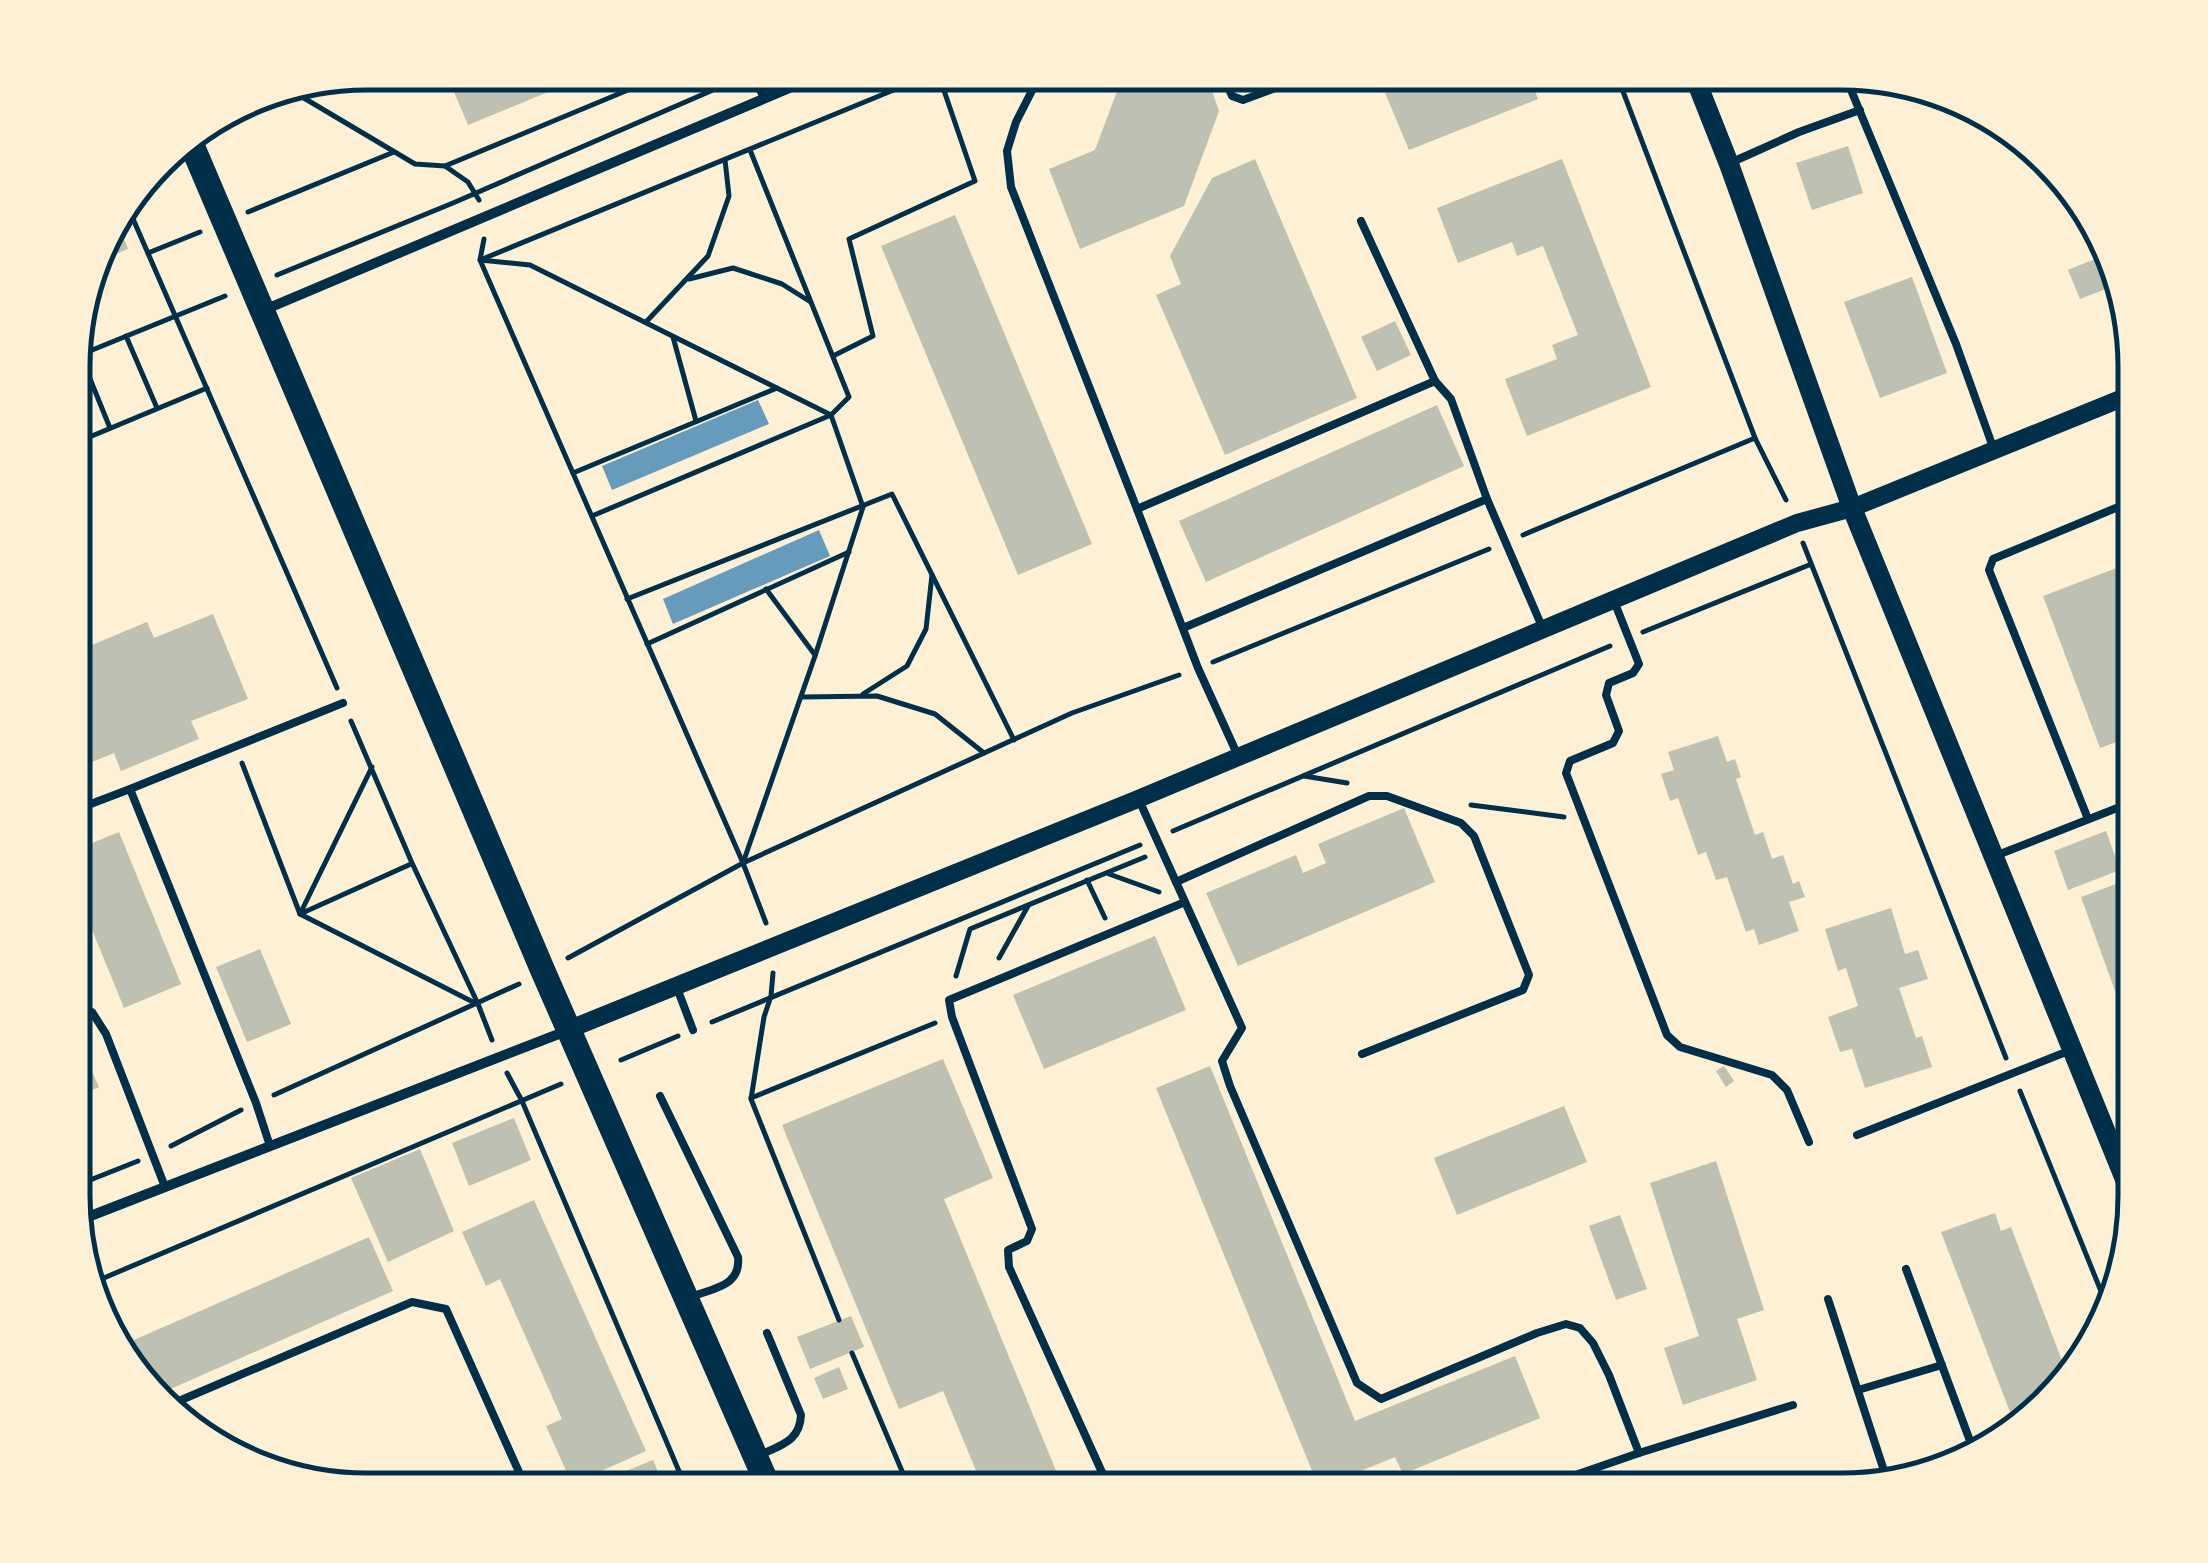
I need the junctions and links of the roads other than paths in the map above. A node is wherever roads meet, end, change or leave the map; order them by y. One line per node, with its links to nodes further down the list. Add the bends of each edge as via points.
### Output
1 (760, 90): 8 (lane)
2 (783, 90): 8 (street)
3 (1032, 90): 20 (lane, via 1007,151 1011,187)
4 (1230, 91): 5 (lane, via 1243,100)
5 (1268, 91)
6 (1700, 91): 11 (main road)
7 (1852, 91): 9 (lane)
8 (764, 98): 13 (street)
9 (1860, 110): 11 (lane); 16 (lane)
10 (194, 150): 13 (main road)
11 (1728, 164): 19 (main road)
12 (1361, 222): 14 (lane)
13 (263, 310): 36 (main road)
14 (1435, 381): 17 (lane, via 1451,399); 20 (lane)
15 (2117, 400): 16 (street)
16 (1994, 450): 19 (street)
17 (1487, 499): 22 (lane); 23 (lane)
18 (2117, 507): 30 (lane, via 1993,559 1989,570)
19 (1852, 508): 21 (street, via 1797,524); 31 (main road)
20 (1138, 509): 22 (lane)
21 (1614, 601): 23 (street); 42 (lane, via 1639,664 1609,683 1606,695 1619,731 1613,743 1570,761 1566,772 1666,1034 1680,1047 1772,1075 1787,1090)
22 (1183, 628): 25 (lane)
23 (1543, 629): 25 (street)
24 (343, 702): 26 (lane)
25 (1238, 756): 27 (street)
26 (130, 789): 28 (lane); 43 (lane)
27 (1138, 799): 32 (lane); 34 (street)
28 (91, 804)
29 (2117, 808): 30 (lane)
30 (2088, 819): 31 (lane)
31 (1993, 857): 38 (main road)
32 (1176, 882): 33 (lane); 39 (lane, via 1369,796 1388,796 1461,823 1474,836 1529,975 1522,990)
33 (1185, 902): 56 (lane, via 1242,1028 1222,1060 1230,1086 1358,1383 1381,1399 1566,1324 1593,1343); 61 (lane, via 950,1000 1032,1229 1008,1250 1009,1267)
34 (676, 987): 36 (street); 37 (lane)
35 (91, 1012): 45 (lane, via 106,1034)
36 (570, 1030): 43 (street); 49 (main road)
37 (692, 1030)
38 (2072, 1050): 41 (lane); 44 (main road)
39 (1362, 1054)
40 (660, 1096): 49 (lane, via 738,1257 732,1280)
41 (1857, 1135)
42 (1809, 1142)
43 (270, 1146): 45 (street)
44 (2117, 1160)
45 (165, 1186): 46 (street)
46 (91, 1216)
47 (1906, 1268): 51 (lane)
48 (1828, 1298): 52 (lane)
49 (687, 1299): 57 (main road)
50 (767, 1333): 57 (lane, via 800,1428 791,1441)
51 (1942, 1366): 52 (lane); 55 (lane)
52 (1858, 1390): 58 (lane)
53 (180, 1400): 59 (lane, via 412,1302 446,1310)
54 (1793, 1405): 56 (lane)
55 (1970, 1441)
56 (1639, 1453): 62 (lane)
57 (756, 1457): 60 (main road)
58 (1884, 1470)
59 (519, 1472)
60 (762, 1472)
61 (1102, 1473)
62 (1582, 1473)

